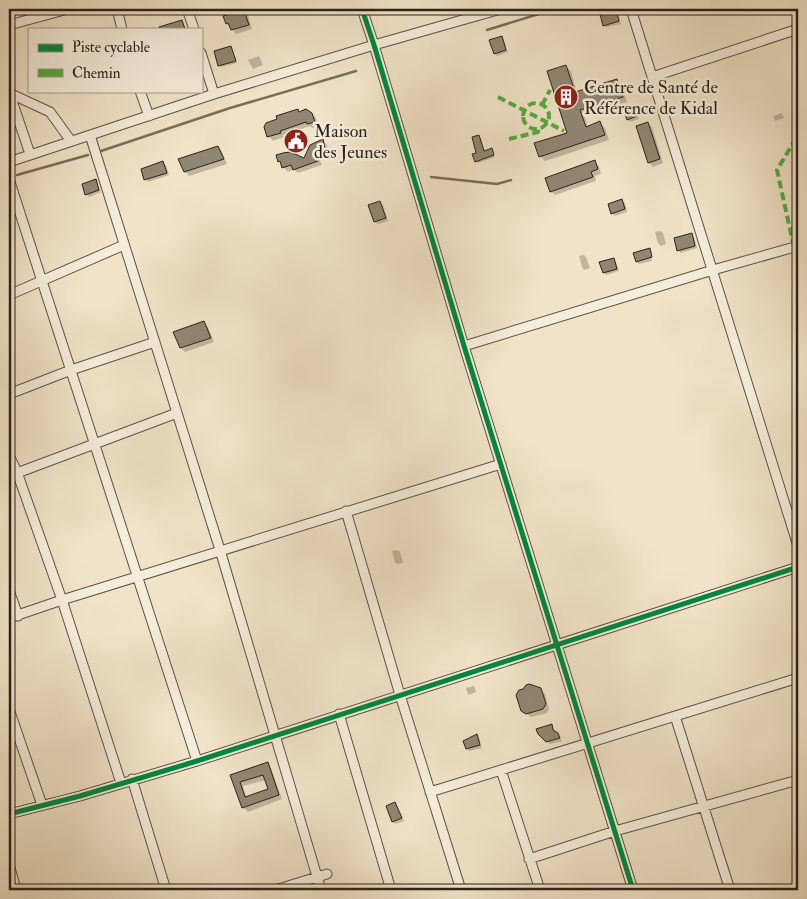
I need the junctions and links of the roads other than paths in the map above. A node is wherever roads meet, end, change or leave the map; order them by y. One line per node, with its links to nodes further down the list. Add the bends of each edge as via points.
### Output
1 (68, 9): 7 (street)
2 (118, 9): 8 (street)
3 (187, 9): 9 (street)
4 (362, 9): 11 (street)
5 (501, 9): 11 (street)
6 (631, 9): 13 (street)
7 (9, 25)
8 (122, 28)
9 (194, 28)
10 (798, 29): 13 (street)
11 (374, 45): 16 (street); 29 (street)
12 (202, 56): 16 (street)
13 (652, 77): 25 (street)
14 (140, 92): 17 (street)
15 (9, 93): 19 (street, via 50,112); 20 (street)
16 (214, 94): 17 (street)
17 (149, 116): 18 (street)
18 (90, 135): 19 (street); 23 (street)
19 (71, 141): 20 (street)
20 (30, 154): 21 (street)
21 (9, 162)
22 (9, 179): 26 (street)
23 (124, 245): 26 (street); 28 (street)
24 (798, 246): 25 (street)
25 (713, 270): 29 (street); 38 (street)
26 (42, 282): 27 (street); 30 (street)
27 (9, 295)
28 (155, 342): 30 (street); 32 (street)
29 (464, 346): 35 (street)
30 (71, 370): 31 (street); 33 (street)
31 (9, 394)
32 (177, 413): 33 (street); 39 (street)
33 (95, 443): 36 (street); 41 (street)
34 (9, 455): 36 (street)
35 (500, 464): 37 (street); 46 (street)
36 (13, 474): 43 (street)
37 (346, 511): 39 (street); 48 (street)
38 (798, 546)
39 (220, 550): 41 (street); 52 (street)
40 (798, 567): 46 (street)
41 (139, 577): 43 (street); 54 (street)
42 (9, 590): 44 (street)
43 (62, 600): 44 (street); 58 (street)
44 (18, 616): 45 (street)
45 (9, 618)
46 (557, 644): 48 (street); 53 (street)
47 (798, 678): 51 (street)
48 (400, 695): 50 (street); 59 (street)
49 (9, 709): 60 (street)
50 (338, 714): 52 (street); 72 (street)
51 (675, 716): 53 (street); 61 (street)
52 (274, 735): 54 (street); 67 (street)
53 (587, 743): 55 (street); 63 (street)
54 (197, 761): 56 (street)
55 (501, 770): 59 (street); 64 (street)
56 (132, 780): 58 (street); 69 (street)
57 (798, 780): 61 (street)
58 (121, 783): 60 (street)
59 (430, 792): 73 (street)
60 (42, 805): 62 (street)
61 (704, 806): 63 (street); 76 (street)
62 (9, 814)
63 (615, 831): 64 (street); 75 (street)
64 (529, 859): 74 (street)
65 (9, 864): 68 (street)
66 (327, 874): 67 (street)
67 (317, 877): 70 (street); 71 (street)
68 (16, 890)
69 (166, 890)
70 (275, 890)
71 (321, 890)
72 (391, 890)
73 (461, 890)
74 (540, 890)
75 (633, 890)
76 (730, 890)

